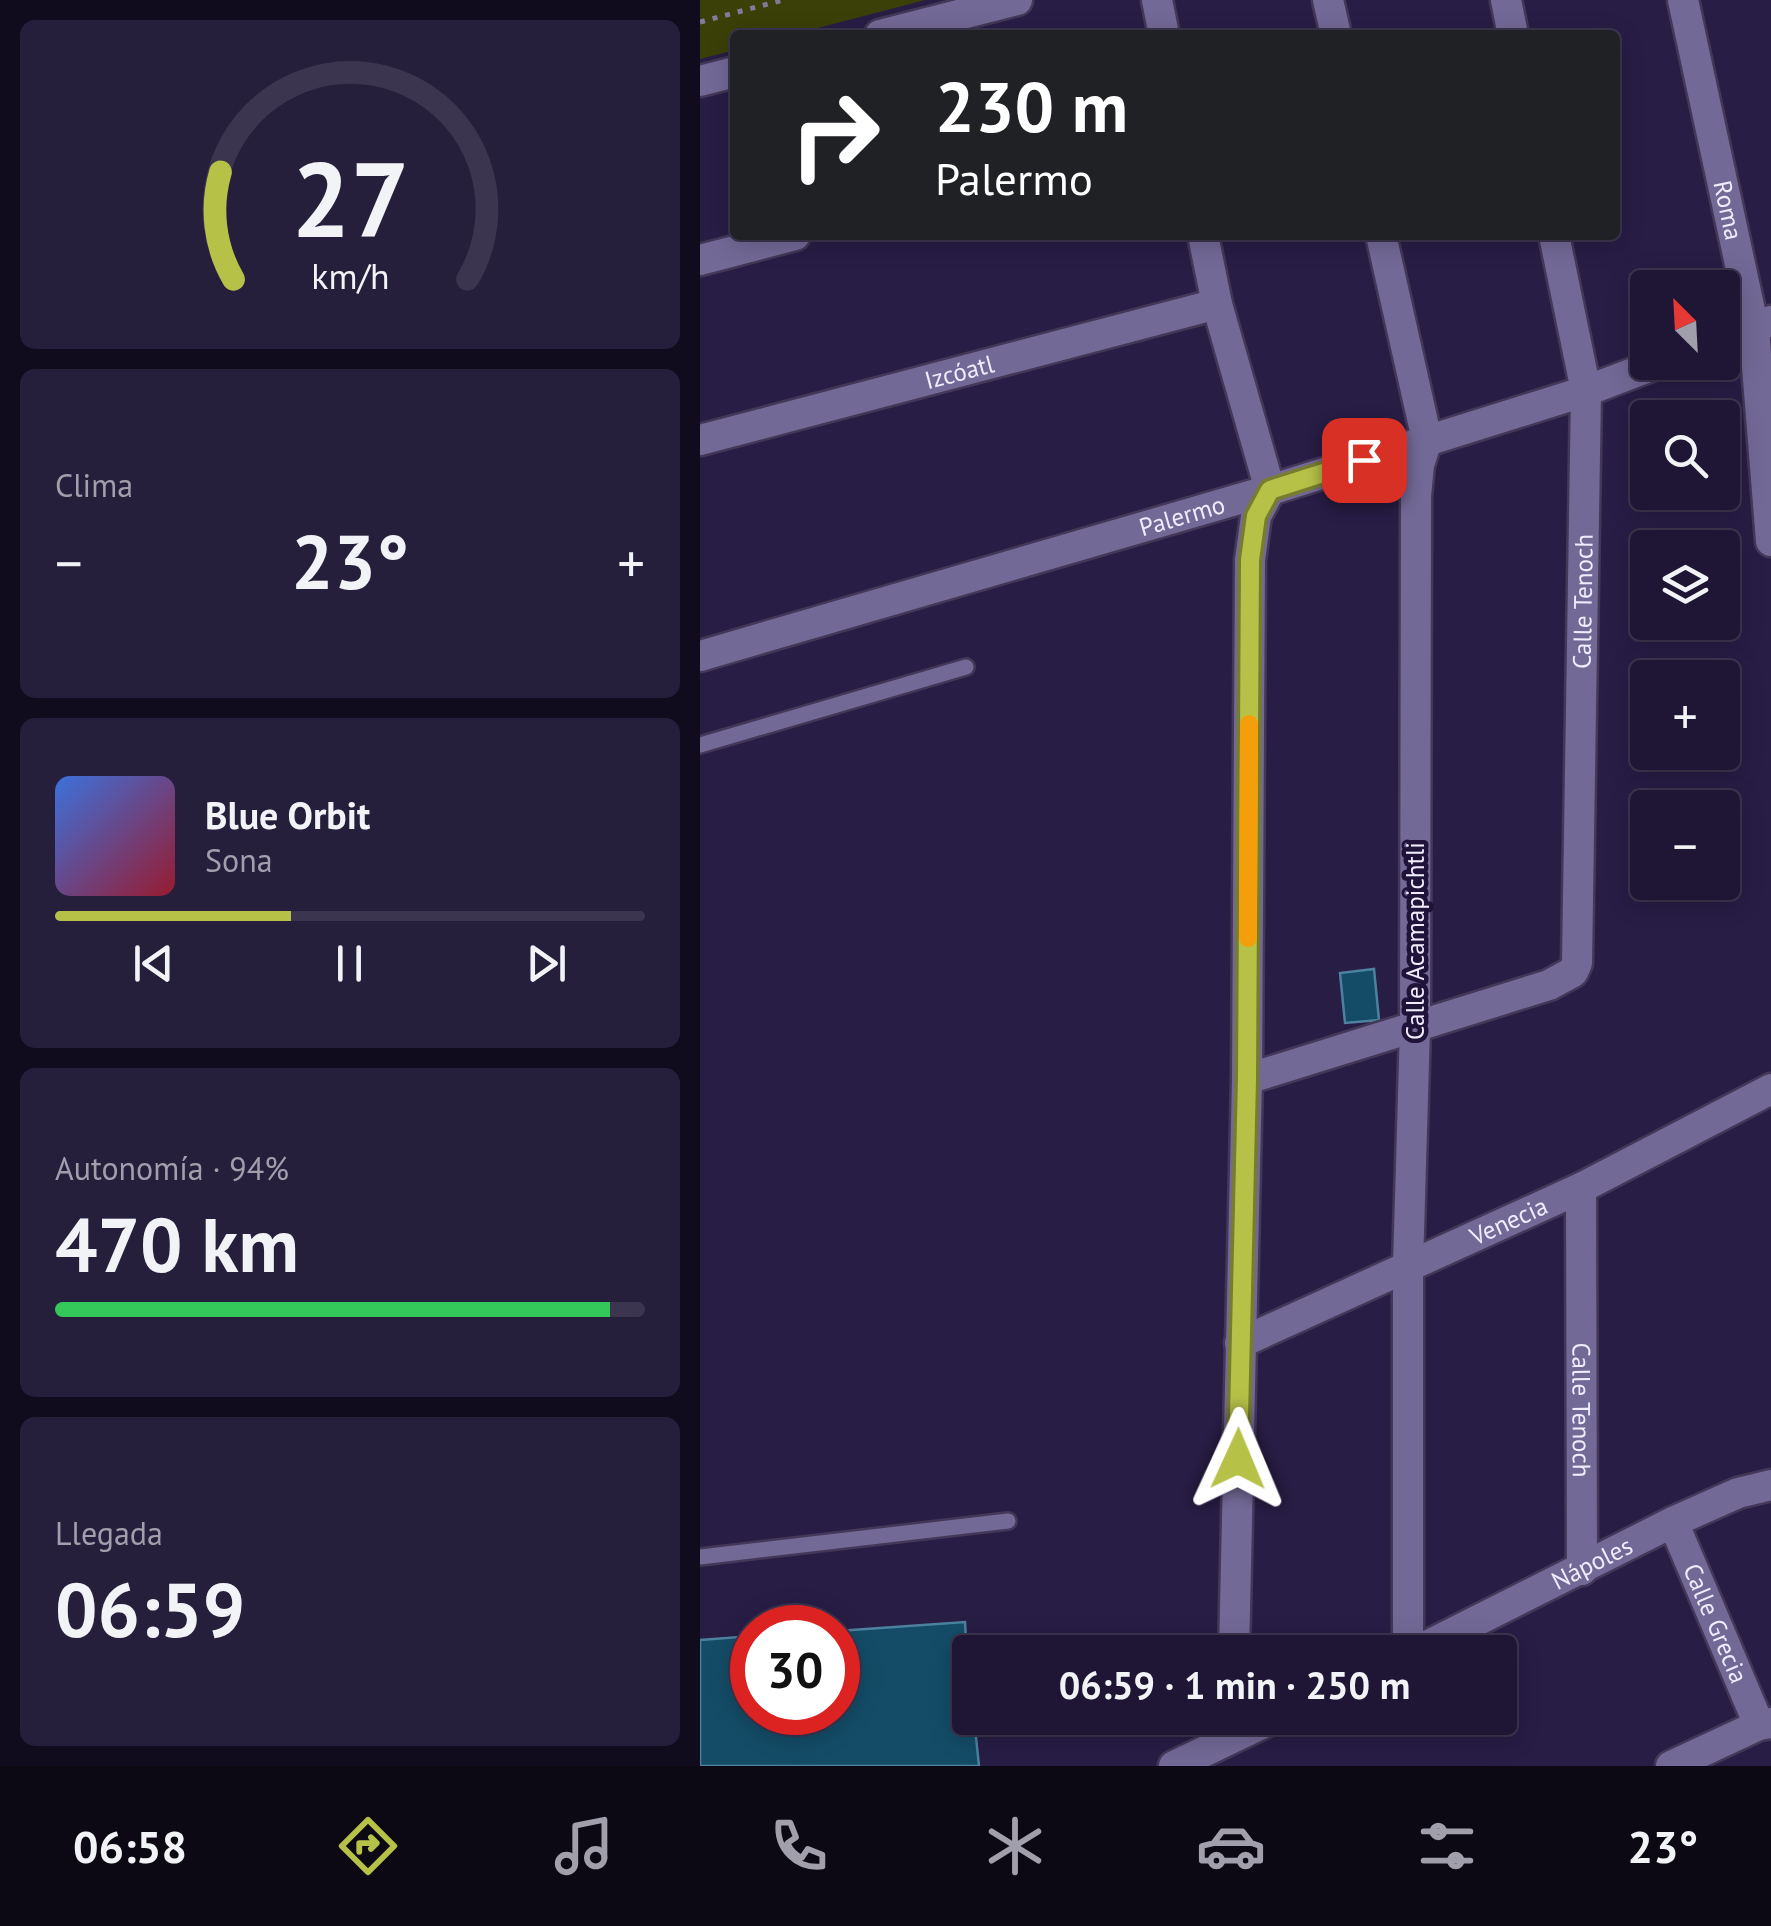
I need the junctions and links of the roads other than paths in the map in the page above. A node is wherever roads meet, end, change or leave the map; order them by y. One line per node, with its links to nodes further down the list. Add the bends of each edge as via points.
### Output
1 (1017, 0): 6 (street)
2 (1157, 0): 7 (street)
3 (1328, 0): 8 (street)
4 (1506, 0): 9 (street)
5 (1683, 0): 18 (street, Roma)
6 (900, 30)
7 (1163, 30)
8 (1335, 30)
9 (1512, 30)
10 (730, 73): 11 (street)
11 (700, 81)
12 (776, 240): 16 (street)
13 (1205, 240): 17 (street)
14 (1382, 240): 22 (street, Calle Acamapichtli)
15 (1555, 240): 20 (street, Calle Tenoch)
16 (700, 260)
17 (1217, 304): 21 (street, Izcóatl); 23 (street)
18 (1762, 325): 24 (street, Roma)
19 (1630, 374): 20 (street, Palermo)
20 (1586, 390): 22 (street, Palermo); 28 (street, Calle Tenoch, via 1578,954 1573,972 1549,985)
21 (700, 440)
22 (1427, 440): 23 (street, Palermo); 28 (street, Calle Acamapichtli, via 1416,496)
23 (1270, 490): 25 (street, Palermo); 29 (street, via 1256,516 1250,560)
24 (1771, 541)
25 (700, 656)
26 (966, 667): 27 (lane)
27 (700, 745)
28 (1415, 1028): 29 (street); 32 (street, Calle Acamapichtli)
29 (1247, 1079): 33 (street)
30 (1771, 1090): 31 (street, Venecia)
31 (1581, 1188): 32 (street, Venecia); 38 (street, Calle Tenoch)
32 (1408, 1266): 33 (street, Venecia); 40 (street, Calle Acamapichtli)
33 (1240, 1343): 39 (street)
34 (1771, 1485): 36 (street, Nápoles)
35 (1008, 1521): 37 (lane)
36 (1672, 1522): 38 (street, Nápoles); 42 (street, Calle Grecia)
37 (700, 1557)
38 (1582, 1570): 41 (street, Nápoles)
39 (1234, 1635)
40 (1412, 1635)
41 (1447, 1635)
42 (1765, 1724): 45 (street)
43 (1220, 1735): 44 (street)
44 (1174, 1766)
45 (1671, 1766)

